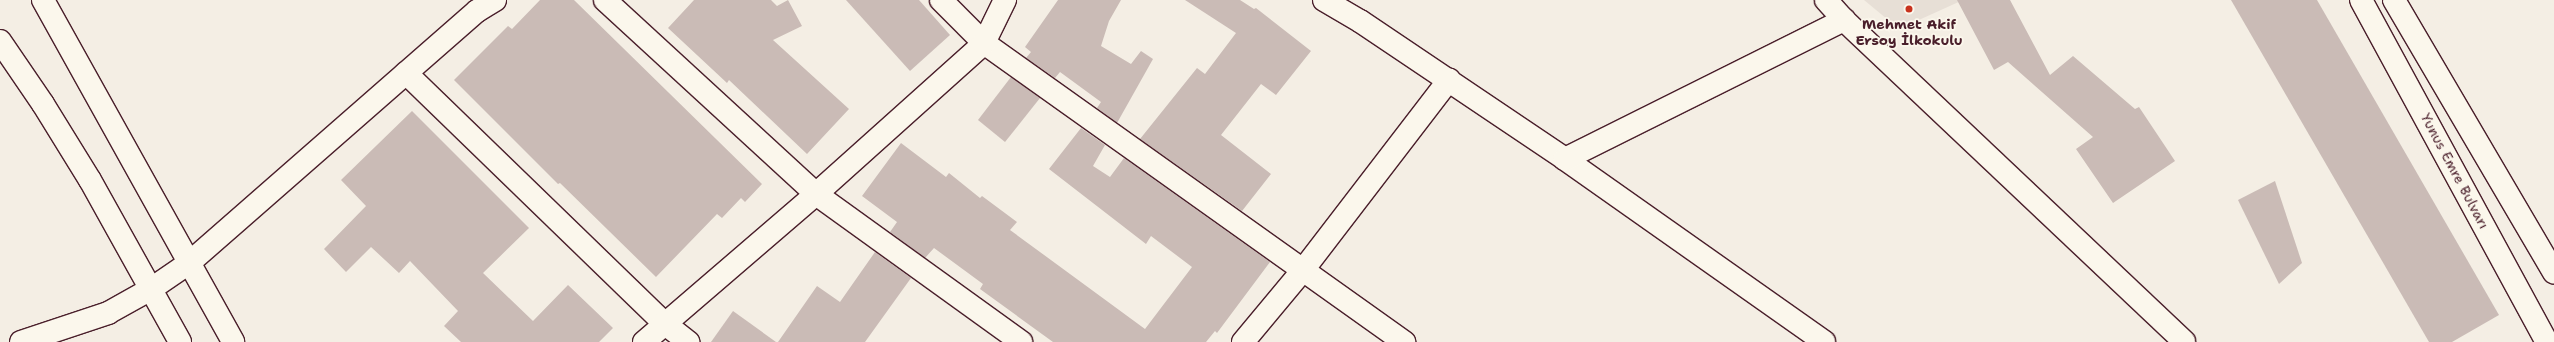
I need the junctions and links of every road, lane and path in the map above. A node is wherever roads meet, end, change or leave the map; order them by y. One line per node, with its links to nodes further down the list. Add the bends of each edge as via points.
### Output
1 (43, 0): 17 (street)
2 (495, 0): 13 (street, via 478,11)
3 (605, 0): 16 (street)
4 (941, 0): 12 (street)
5 (1005, 0): 12 (street)
6 (1324, 0): 14 (street)
7 (1826, 0): 10 (street)
8 (2361, 0): 32 (street, Yunus Emre Bulvarı)
9 (2394, 0): 19 (street)
10 (1844, 20): 15 (street); 31 (street)
11 (0, 41): 20 (street, via 90,180)
12 (984, 43): 16 (street); 18 (street)
13 (406, 73): 17 (street); 21 (street)
14 (1448, 80): 15 (street); 18 (street)
15 (1565, 159): 30 (street)
16 (816, 194): 21 (street); 27 (street)
17 (189, 262): 20 (street); 24 (street)
18 (1303, 270): 28 (street); 29 (street)
19 (2554, 273)
20 (151, 289): 22 (street, via 108,313); 23 (street)
21 (664, 323): 25 (street); 26 (street)
22 (21, 342)
23 (180, 342)
24 (233, 342)
25 (644, 342)
26 (688, 342)
27 (1021, 342)
28 (1243, 342)
29 (1404, 342)
30 (1824, 342)
31 (2184, 342)
32 (2547, 342)

